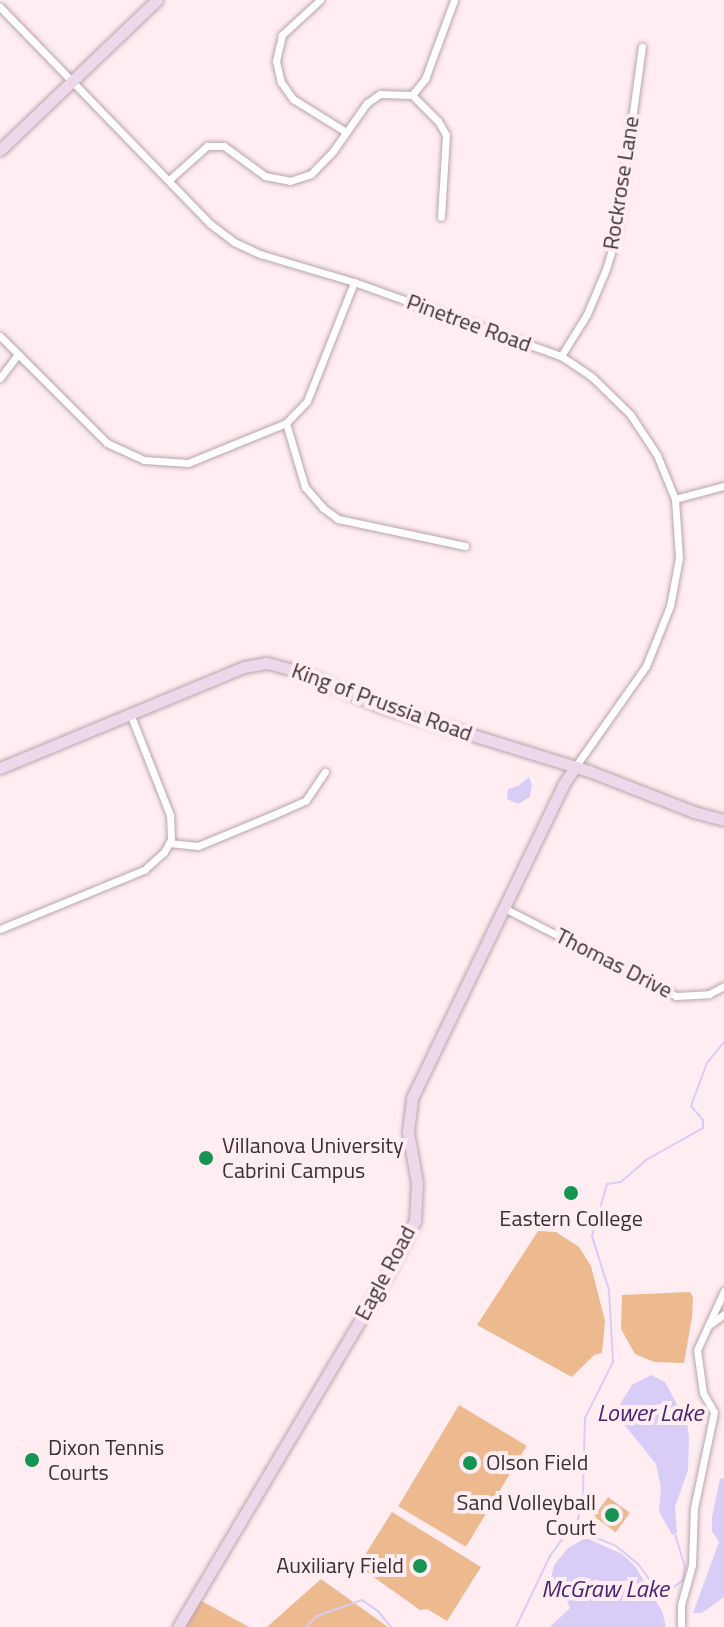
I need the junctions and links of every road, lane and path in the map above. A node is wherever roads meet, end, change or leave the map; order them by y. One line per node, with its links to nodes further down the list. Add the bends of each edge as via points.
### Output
1 (157, 0): 6 (street)
2 (320, 0): 8 (street, via 282,35 276,61 281,82 293,99)
3 (454, 0): 7 (street, via 425,79)
4 (0, 7): 6 (street, Pinetree Road)
5 (642, 47): 15 (street, Rockrose Lane, via 616,236 587,314)
6 (74, 81): 9 (street); 10 (street, Pinetree Road)
7 (412, 95): 8 (street, via 380,94); 11 (street, via 446,135)
8 (346, 132): 10 (street, via 311,174 290,181 265,176 224,146 207,146)
9 (0, 150)
10 (169, 180): 12 (street, Pinetree Road, via 234,242)
11 (441, 217)
12 (354, 282): 15 (street, Pinetree Road); 17 (street, via 307,401)
13 (0, 336): 14 (street)
14 (18, 354): 16 (street); 17 (street, via 107,443 144,460 188,463)
15 (561, 356): 19 (street, Pinetree Road, via 630,414 657,455)
16 (0, 378)
17 (286, 423): 20 (street, via 305,487 338,519)
18 (724, 486): 19 (street)
19 (675, 499): 22 (street, Pinetree Road, via 679,558 670,606 646,666)
20 (465, 546)
21 (131, 716): 22 (street, King of Prussia Road, via 244,667 267,663 415,718); 23 (street, King of Prussia Road); 26 (street, via 170,815)
22 (575, 767): 25 (street, King of Prussia Road); 27 (street, Eagle Road)
23 (0, 768)
24 (325, 772): 26 (street, via 306,800 198,846)
25 (724, 820)
26 (169, 843): 28 (street, via 144,870)
27 (506, 909): 29 (street, Thomas Drive, via 676,996 709,994); 33 (street, Eagle Road, via 412,1098 408,1132 417,1183 415,1221)
28 (0, 929)
29 (724, 986)
30 (724, 1291): 32 (street)
31 (724, 1314): 32 (street)
32 (707, 1326): 34 (street, via 697,1350 698,1365 703,1393 714,1412 694,1508 692,1565)
33 (178, 1627)
34 (681, 1627)

